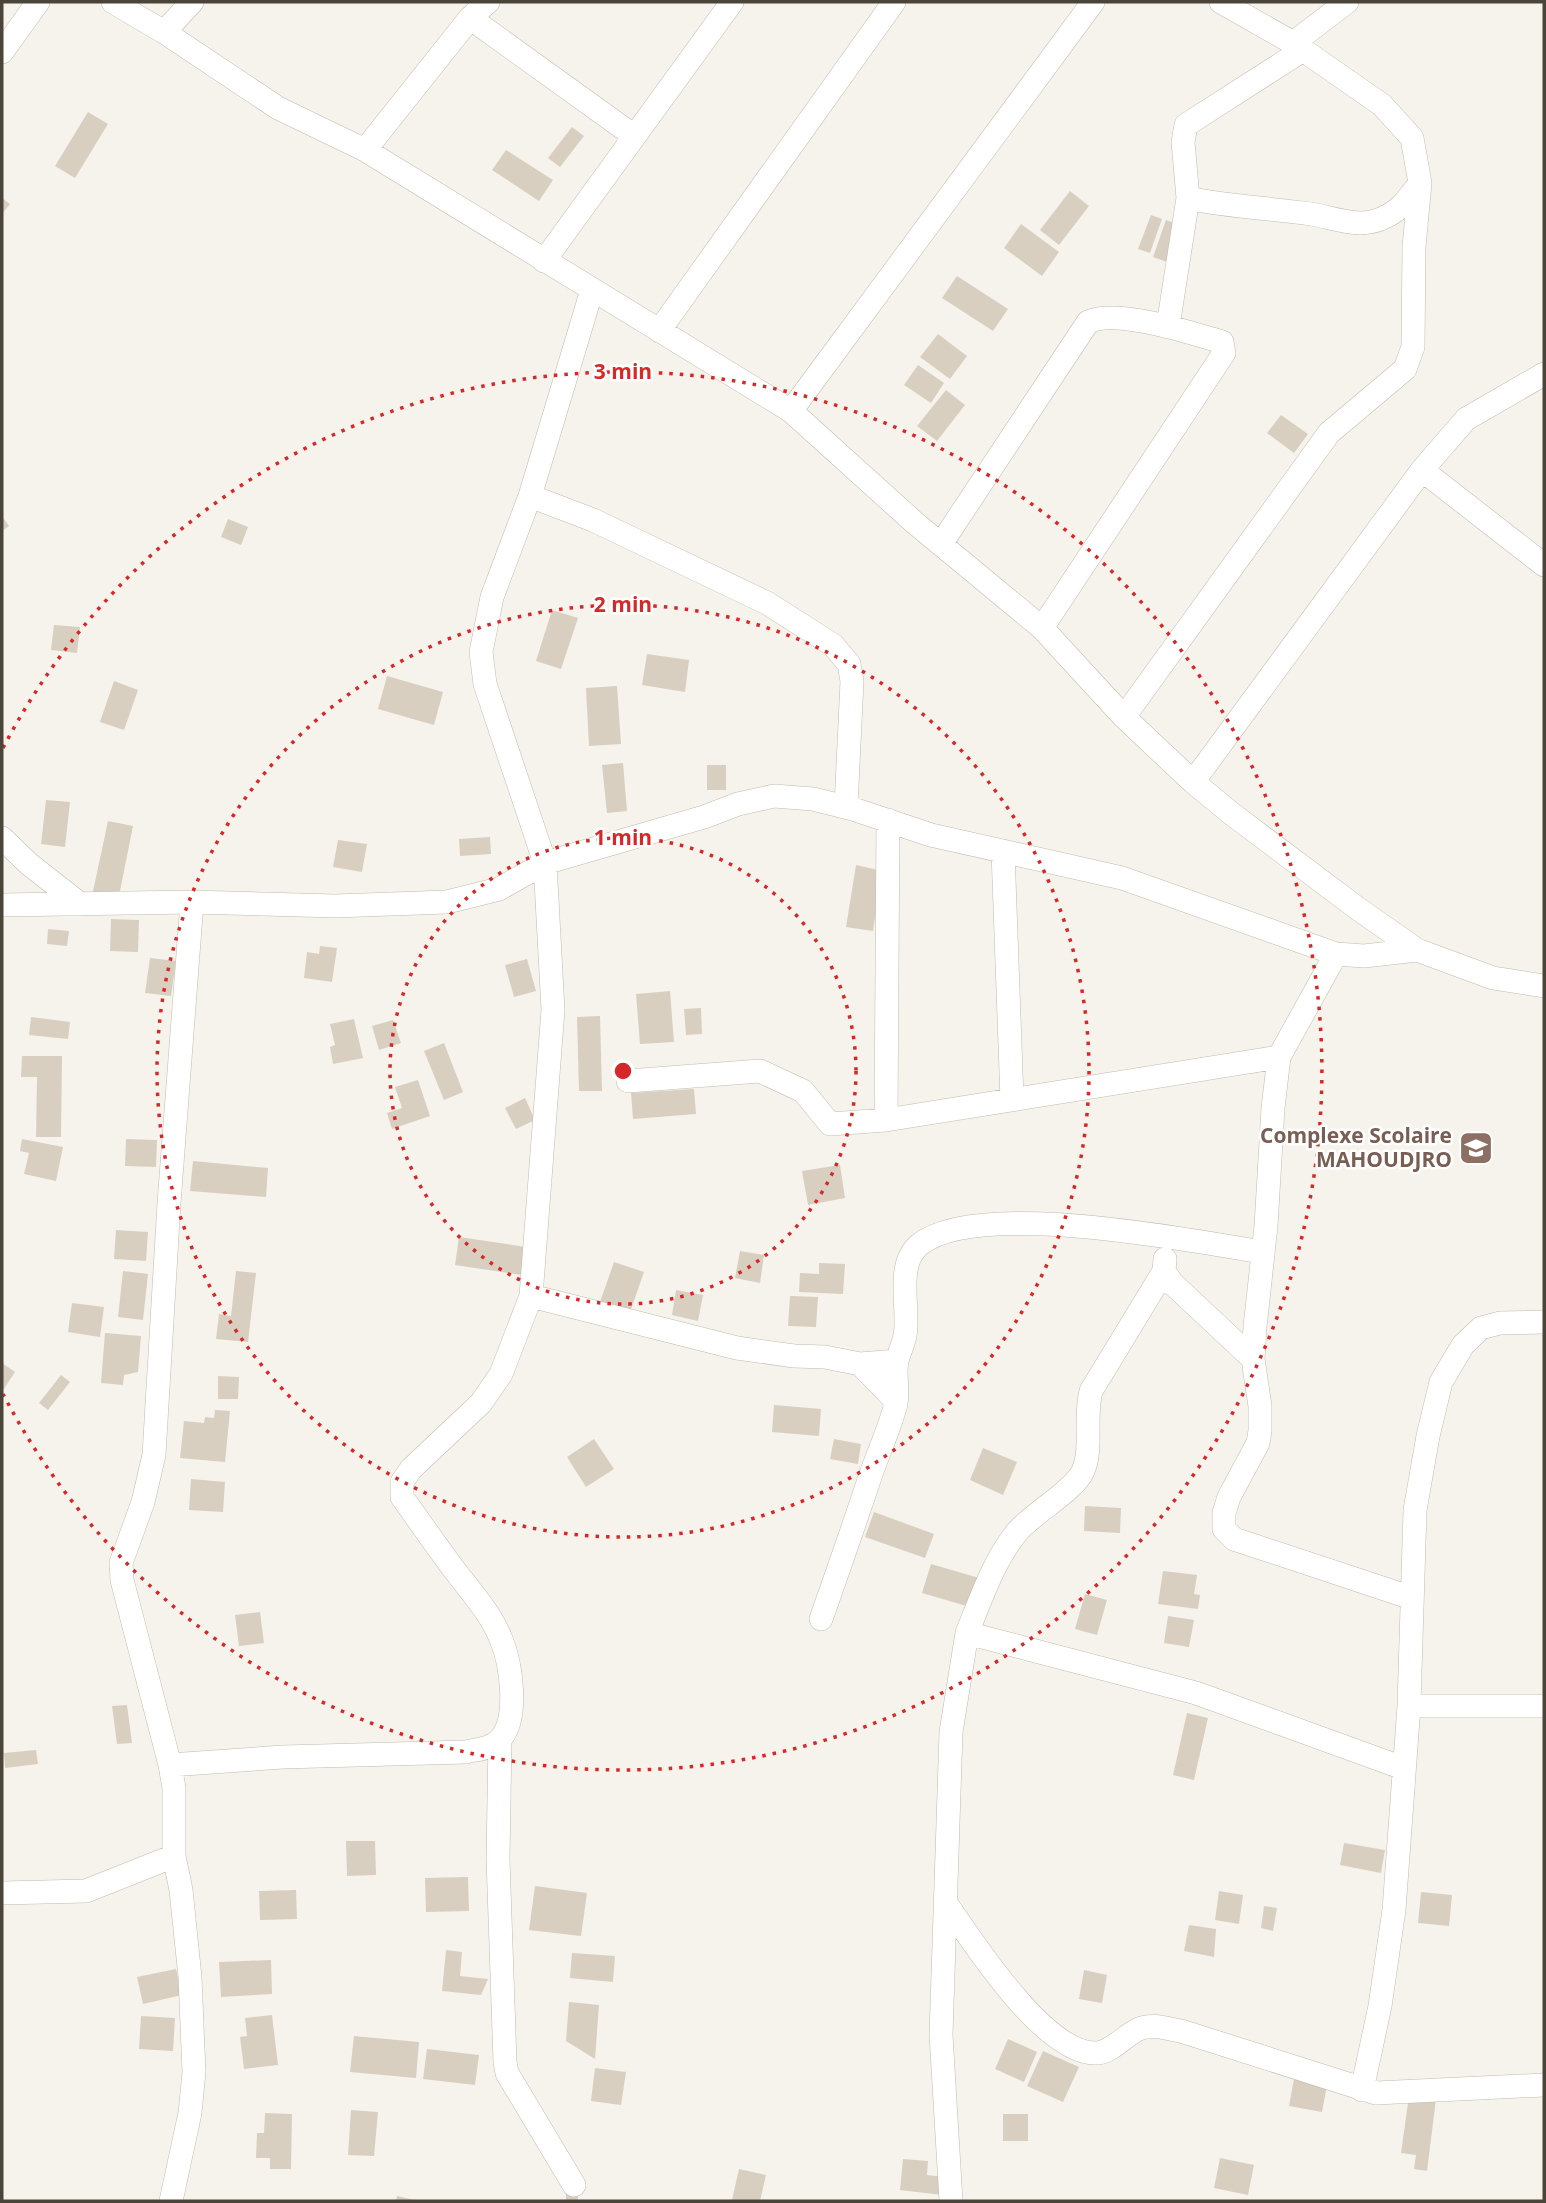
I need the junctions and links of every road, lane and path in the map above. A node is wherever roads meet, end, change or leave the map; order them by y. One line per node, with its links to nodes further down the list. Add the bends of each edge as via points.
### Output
1 (38, 2): 13 (street)
2 (113, 2): 11 (street)
3 (192, 2): 11 (street)
4 (488, 2): 10 (street)
5 (732, 2): 14 (street)
6 (894, 2): 21 (street)
7 (1093, 2): 23 (street)
8 (1220, 2): 12 (street)
9 (1347, 2): 12 (street)
10 (471, 18): 14 (street); 15 (street)
11 (164, 32): 15 (street, via 278,108)
12 (1298, 46): 16 (street, via 1382,105 1412,138); 17 (street, via 1186,125)
13 (2, 52)
14 (634, 136): 18 (street)
15 (365, 150): 18 (street)
16 (1420, 183): 17 (street, via 1404,204 1384,218 1366,222); 29 (street, via 1413,347 1405,369 1329,433)
17 (1188, 198): 20 (street)
18 (544, 261): 19 (street)
19 (592, 290): 21 (street); 25 (street)
20 (1168, 326): 26 (street, via 1105,316 1088,322); 28 (street, via 1222,342 1224,353)
21 (659, 331): 23 (street)
22 (1544, 374): 24 (street, via 1466,419)
23 (791, 411): 26 (street)
24 (1422, 470): 27 (street); 30 (street)
25 (530, 496): 31 (street, via 593,520 767,603 832,646 849,664 852,681); 35 (street, via 492,597 481,652 485,684)
26 (940, 544): 28 (street)
27 (1544, 565)
28 (1042, 628): 29 (street)
29 (1124, 717): 30 (street)
30 (1193, 782): 39 (street)
31 (846, 807): 32 (street); 35 (street, via 774,796)
32 (888, 820): 34 (street); 45 (street)
33 (2, 838): 37 (street)
34 (1003, 851): 40 (street, via 1122,878); 44 (street)
35 (545, 863): 36 (street, via 499,889 447,902 335,906); 49 (street, via 553,1010)
36 (192, 902): 37 (street); 61 (street, via 154,1455 121,1563)
37 (80, 904): 38 (street)
38 (2, 905)
39 (1417, 950): 40 (street); 41 (street, via 1493,978)
40 (1336, 954): 42 (street)
41 (1544, 986)
42 (1279, 1057): 44 (street); 47 (street)
43 (628, 1081): 45 (street, via 760,1071 803,1091 830,1124)
44 (1012, 1100): 45 (street)
45 (886, 1120)
46 (1168, 1238): 47 (street); 48 (street); 52 (street, via 1037,1224 983,1224 934,1237 918,1245 909,1259 908,1322)
47 (1263, 1252): 51 (street)
48 (1164, 1271): 51 (street); 57 (street, via 1091,1391 1083,1472 1015,1534)
49 (531, 1296): 53 (street, via 737,1348); 60 (street, via 501,1374 481,1403 411,1468 402,1482 402,1497 502,1640 512,1705)
50 (1544, 1322): 55 (street, via 1500,1322 1481,1328 1463,1345 1441,1382 1415,1510)
51 (1253, 1359): 55 (street, via 1260,1406 1258,1443 1229,1497 1224,1529 1234,1539)
52 (897, 1361): 53 (street); 54 (street)
53 (860, 1364): 54 (street)
54 (896, 1401): 56 (street)
55 (1412, 1598): 58 (street)
56 (821, 1619)
57 (967, 1633): 62 (street, via 1196,1693); 65 (street, via 950,1732)
58 (1409, 1706): 59 (street); 62 (street)
59 (1544, 1706)
60 (500, 1740): 61 (street, via 488,1748 466,1752); 68 (street, via 498,1859 505,2062 507,2073)
61 (170, 1765): 63 (street)
62 (1403, 1768): 67 (street, via 1394,1910)
63 (174, 1856): 64 (street, via 86,1891); 69 (street, via 190,1977 194,2072)
64 (2, 1893)
65 (946, 1903): 67 (street, via 1018,1998 1069,2047 1104,2052 1140,2028 1154,2027 1181,2031); 70 (street, via 942,2065)
66 (1544, 2085): 67 (street, via 1391,2094)
67 (1363, 2090)
68 (574, 2186)
69 (171, 2201)
70 (951, 2201)

